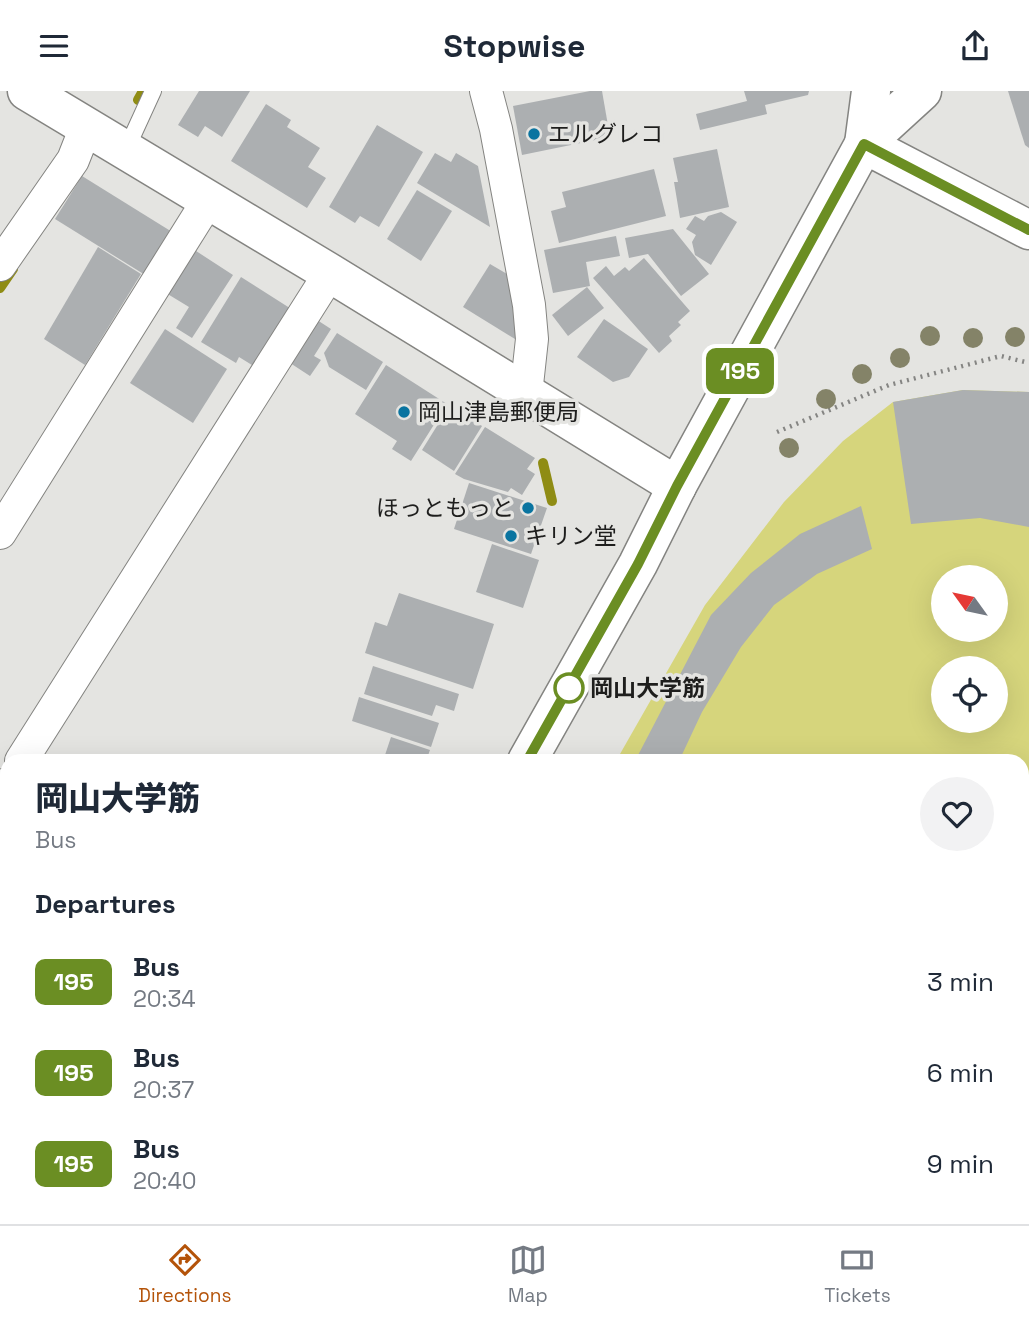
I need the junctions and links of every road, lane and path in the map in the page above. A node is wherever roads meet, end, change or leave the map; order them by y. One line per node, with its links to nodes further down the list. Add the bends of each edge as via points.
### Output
1 (27, 91): 6 (main road)
2 (153, 91): 8 (lane)
3 (486, 91): 14 (street, via 529,305 532,339)
4 (871, 91): 7 (main road)
5 (922, 91): 7 (main road)
6 (86, 127): 8 (main road); 11 (street, via 73,160)
7 (864, 144): 10 (main road); 16 (main road)
8 (126, 150): 9 (main road)
9 (209, 199): 12 (main road); 17 (street)
10 (1029, 230)
11 (0, 265)
12 (330, 273): 14 (main road); 18 (street)
13 (1029, 362): 15 (path, via 1002,356 889,384)
14 (526, 394): 16 (main road)
15 (777, 432)
16 (677, 486): 19 (main road)
17 (0, 533)
18 (25, 754)
19 (531, 754)

